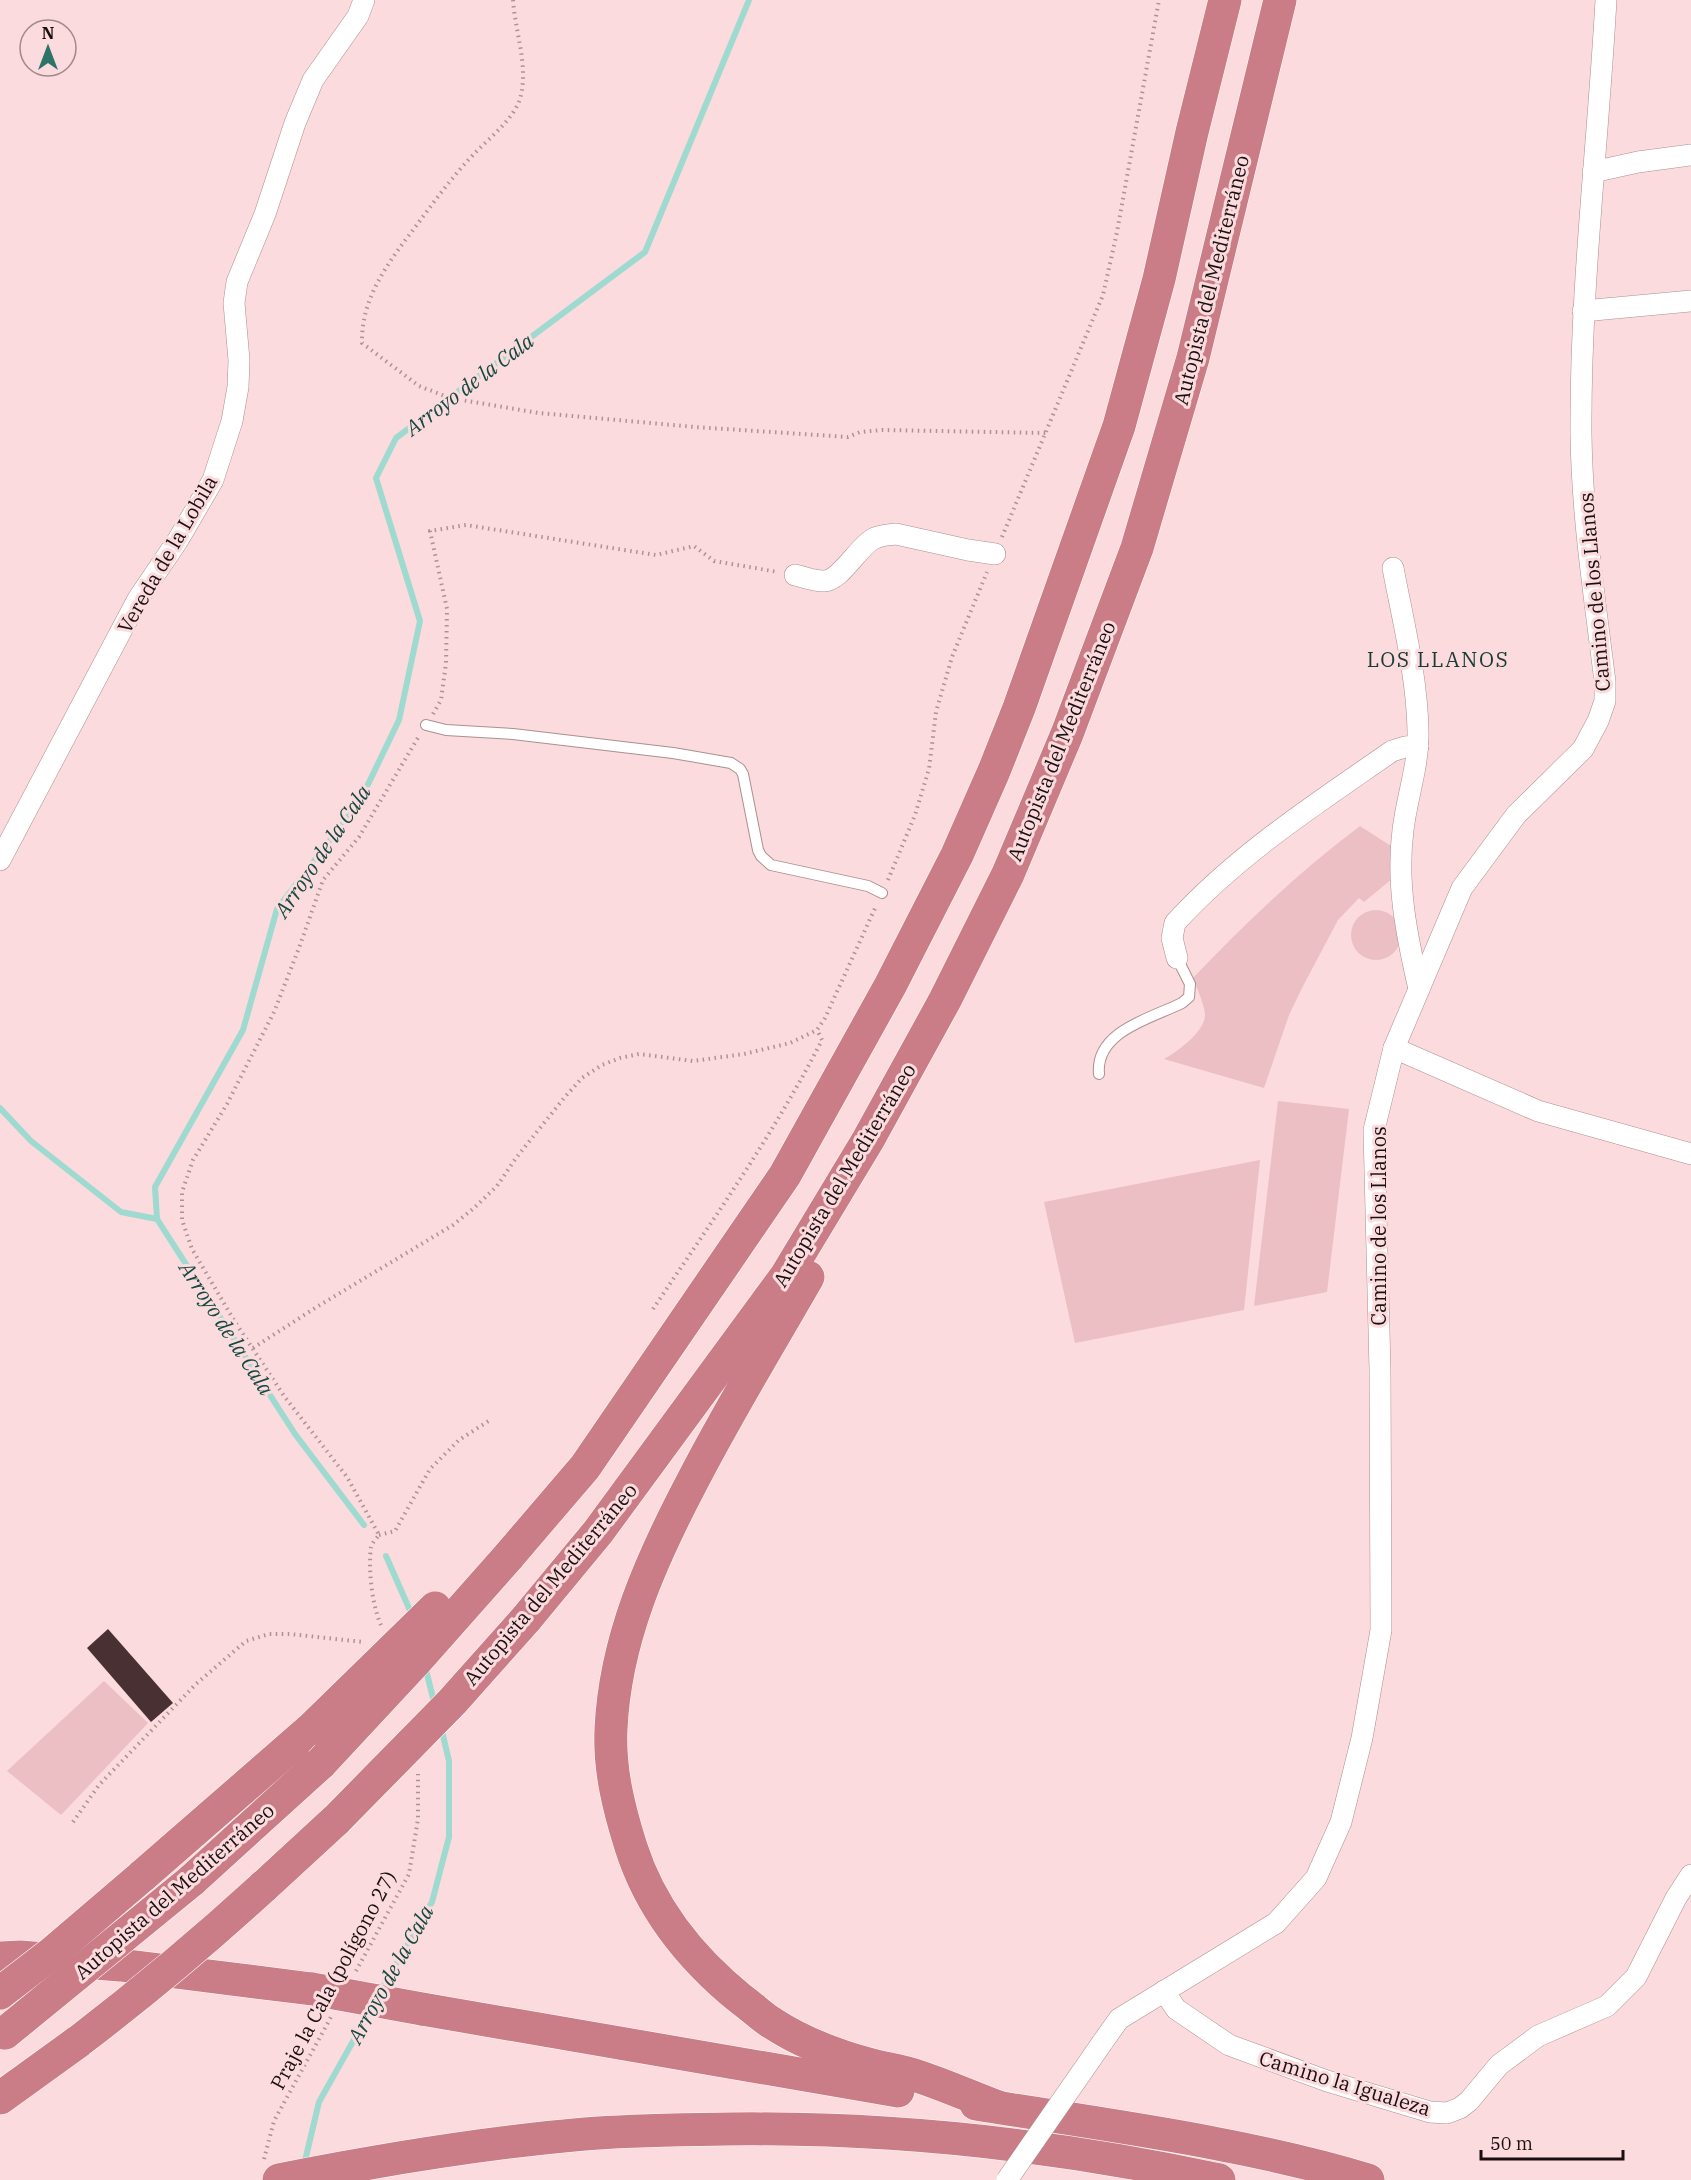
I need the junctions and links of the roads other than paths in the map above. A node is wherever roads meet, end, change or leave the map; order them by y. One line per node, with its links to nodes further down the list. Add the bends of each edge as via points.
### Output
1 (364, 0): 14 (street, Vereda de la Lobila, via 358,16 313,80 237,282 234,303 238,387 232,421 213,480 138,599)
2 (1225, 0): 22 (highway, Autopista del Mediterráneo, via 1159,279 1119,426 1019,708 957,855 890,986 785,1175 585,1467)
3 (1280, 0): 18 (highway, Autopista del Mediterráneo, via 1193,358 1137,548 1067,734 1012,863)
4 (1606, 0): 6 (street, Camino de los Llanos)
5 (1691, 155): 6 (street)
6 (1593, 172): 8 (street, Camino de los Llanos)
7 (1691, 301): 8 (street)
8 (1583, 310): 17 (street, Camino de los Llanos, via 1581,435 1586,527 1605,701 1583,749 1516,815 1462,888)
9 (995, 554): 11 (street, via 885,535 866,544 833,579 824,582)
10 (1393, 568): 13 (street, via 1416,694)
11 (795, 576)
12 (426, 725): 15 (lane, via 730,763 743,774 758,850 765,861 868,886)
13 (1418, 746): 16 (street, via 1392,751 1244,857 1175,923 1172,938); 17 (street, via 1400,864 1404,914)
14 (0, 860)
15 (882, 893)
16 (1177, 958): 20 (lane, via 1190,984 1189,997 1119,1033 1102,1052)
17 (1419, 989): 19 (street, Camino de los Llanos)
18 (945, 1000): 28 (highway, Autopista del Mediterráneo, bridge, via 868,1140 786,1276 598,1532 526,1619 452,1702 337,1819 204,1941 141,1994); 29 (highway, via 904,1110 709,1449 657,1550 624,1639 614,1688 611,1732 618,1806 638,1868 664,1918 689,1951 722,1984 772,2023 813,2044 867,2064 912,2074)
19 (1394, 1048): 21 (street, via 1538,1111); 25 (street, Camino de los Llanos, via 1374,1130 1381,1630 1362,1738 1341,1822 1316,1878 1276,1923)
20 (1099, 1074)
21 (1691, 1155)
22 (505, 1547): 26 (highway, bridge, via 311,1729 52,1953); 27 (highway, Autopista del Mediterráneo, bridge, via 415,1662 321,1762 191,1881)
23 (1691, 1875): 25 (street, Camino la Igualeza, via 1636,1977 1625,1990 1607,2006 1538,2036 1499,2065 1469,2102 1447,2112 1430,2112 1327,2081 1229,2046 1176,2009)
24 (0, 1958): 29 (highway, bridge, via 120,1965 324,1999 422,2009)
25 (1164, 1991): 31 (street, Camino de los Llanos, bridge, via 1119,2019)
26 (0, 1993)
27 (2, 2035)
28 (0, 2098)
29 (998, 2107): 33 (highway, via 1208,2143 1321,2166)
30 (271, 2170): 32 (highway, via 340,2168 587,2134 770,2129 978,2140 1053,2149)
31 (1007, 2180)
32 (1219, 2180)
33 (1368, 2180)

